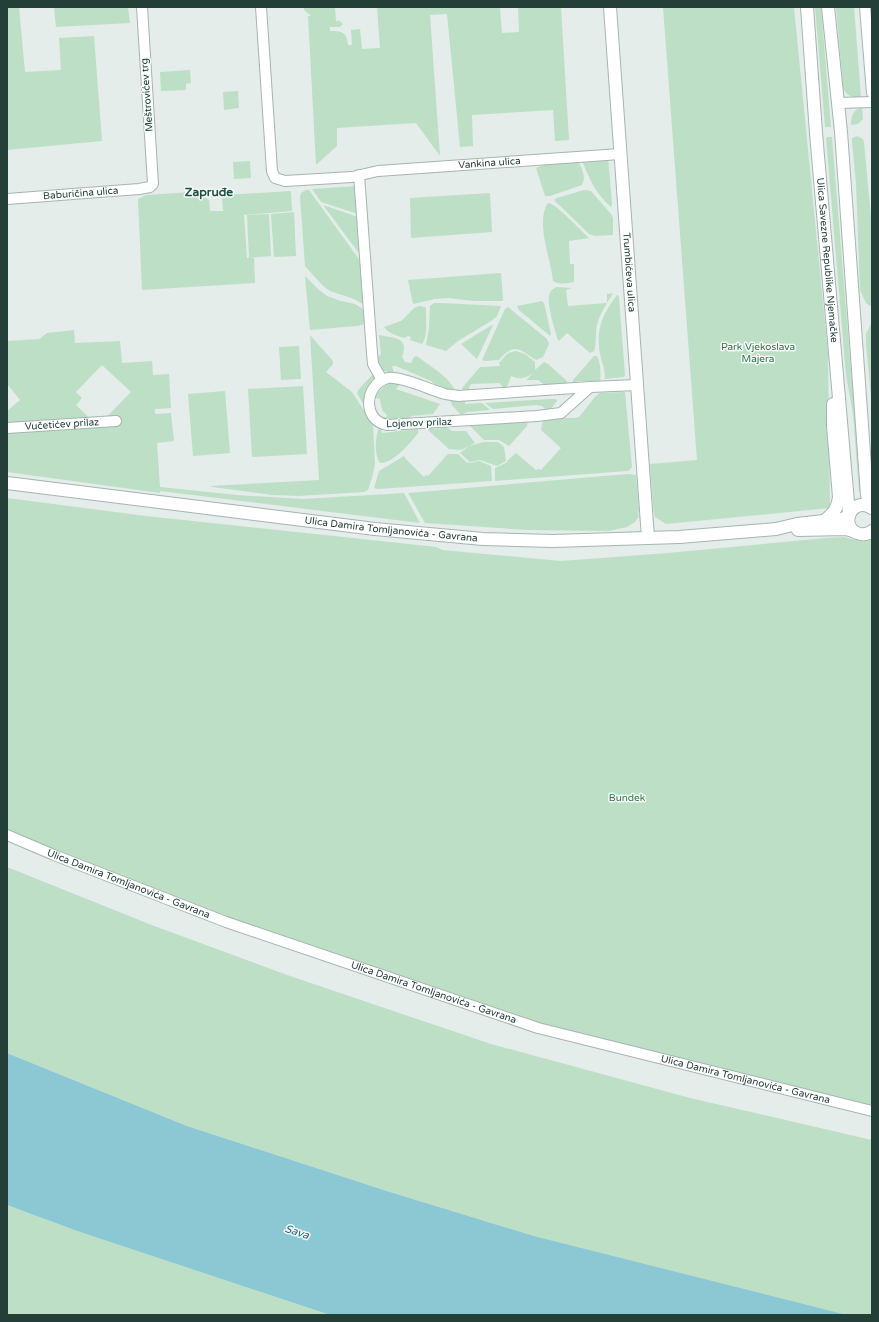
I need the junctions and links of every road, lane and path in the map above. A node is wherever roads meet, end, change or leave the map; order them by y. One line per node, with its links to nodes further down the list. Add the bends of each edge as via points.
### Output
1 (142, 7): 12 (street, Meštrovićev trg)
2 (261, 7): 11 (street, Vankina ulica, via 272,171 275,178 285,181)
3 (610, 7): 10 (street, Trumbićeva ulica)
4 (806, 7): 14 (street, Ulica Savezne Republike Njemačke)
5 (828, 7): 9 (street)
6 (865, 7): 7 (street)
7 (872, 93)
8 (872, 102): 9 (street)
9 (838, 103): 21 (street, via 860,409)
10 (620, 154): 11 (street, Vankina ulica, via 384,170); 16 (street, Trumbićeva ulica)
11 (360, 175): 15 (street, via 373,364)
12 (153, 184): 13 (street, Baburičina ulica, via 139,189)
13 (7, 199)
14 (836, 359): 23 (street, Ulica Savezne Republike Njemačke); 24 (street, via 833,414 839,497 837,508)
15 (382, 380): 17 (street, via 395,378 458,396); 17 (street, Lojenov prilaz, via 371,393 369,408 380,424 387,425 561,413)
16 (637, 385): 17 (street); 28 (street, Trumbićeva ulica)
17 (590, 387)
18 (116, 421): 19 (street, Vučetićev prilaz)
19 (7, 428)
20 (7, 483): 28 (street, Ulica Damira Tomljanovića - Gavrana, via 454,537 553,541)
21 (869, 489): 22 (street, via 868,500)
22 (872, 508): 23 (street, Ulica Damira Tomljanovića - Gavrana, via 855,507)
23 (849, 515): 24 (street, Ulica Damira Tomljanovića - Gavrana, via 842,519); 26 (street, Ulica Savezne Republike Njemačke)
24 (824, 521): 25 (street, Ulica Damira Tomljanovića - Gavrana)
25 (776, 529): 26 (street, Ulica Damira Tomljanovića - Gavrana); 28 (street, Ulica Damira Tomljanovića - Gavrana)
26 (853, 531): 27 (street, Ulica Damira Tomljanovića - Gavrana, via 861,534)
27 (872, 531)
28 (648, 538)
29 (7, 835): 30 (street, Ulica Damira Tomljanovića - Gavrana, via 226,922 538,1028)
30 (872, 1111)

